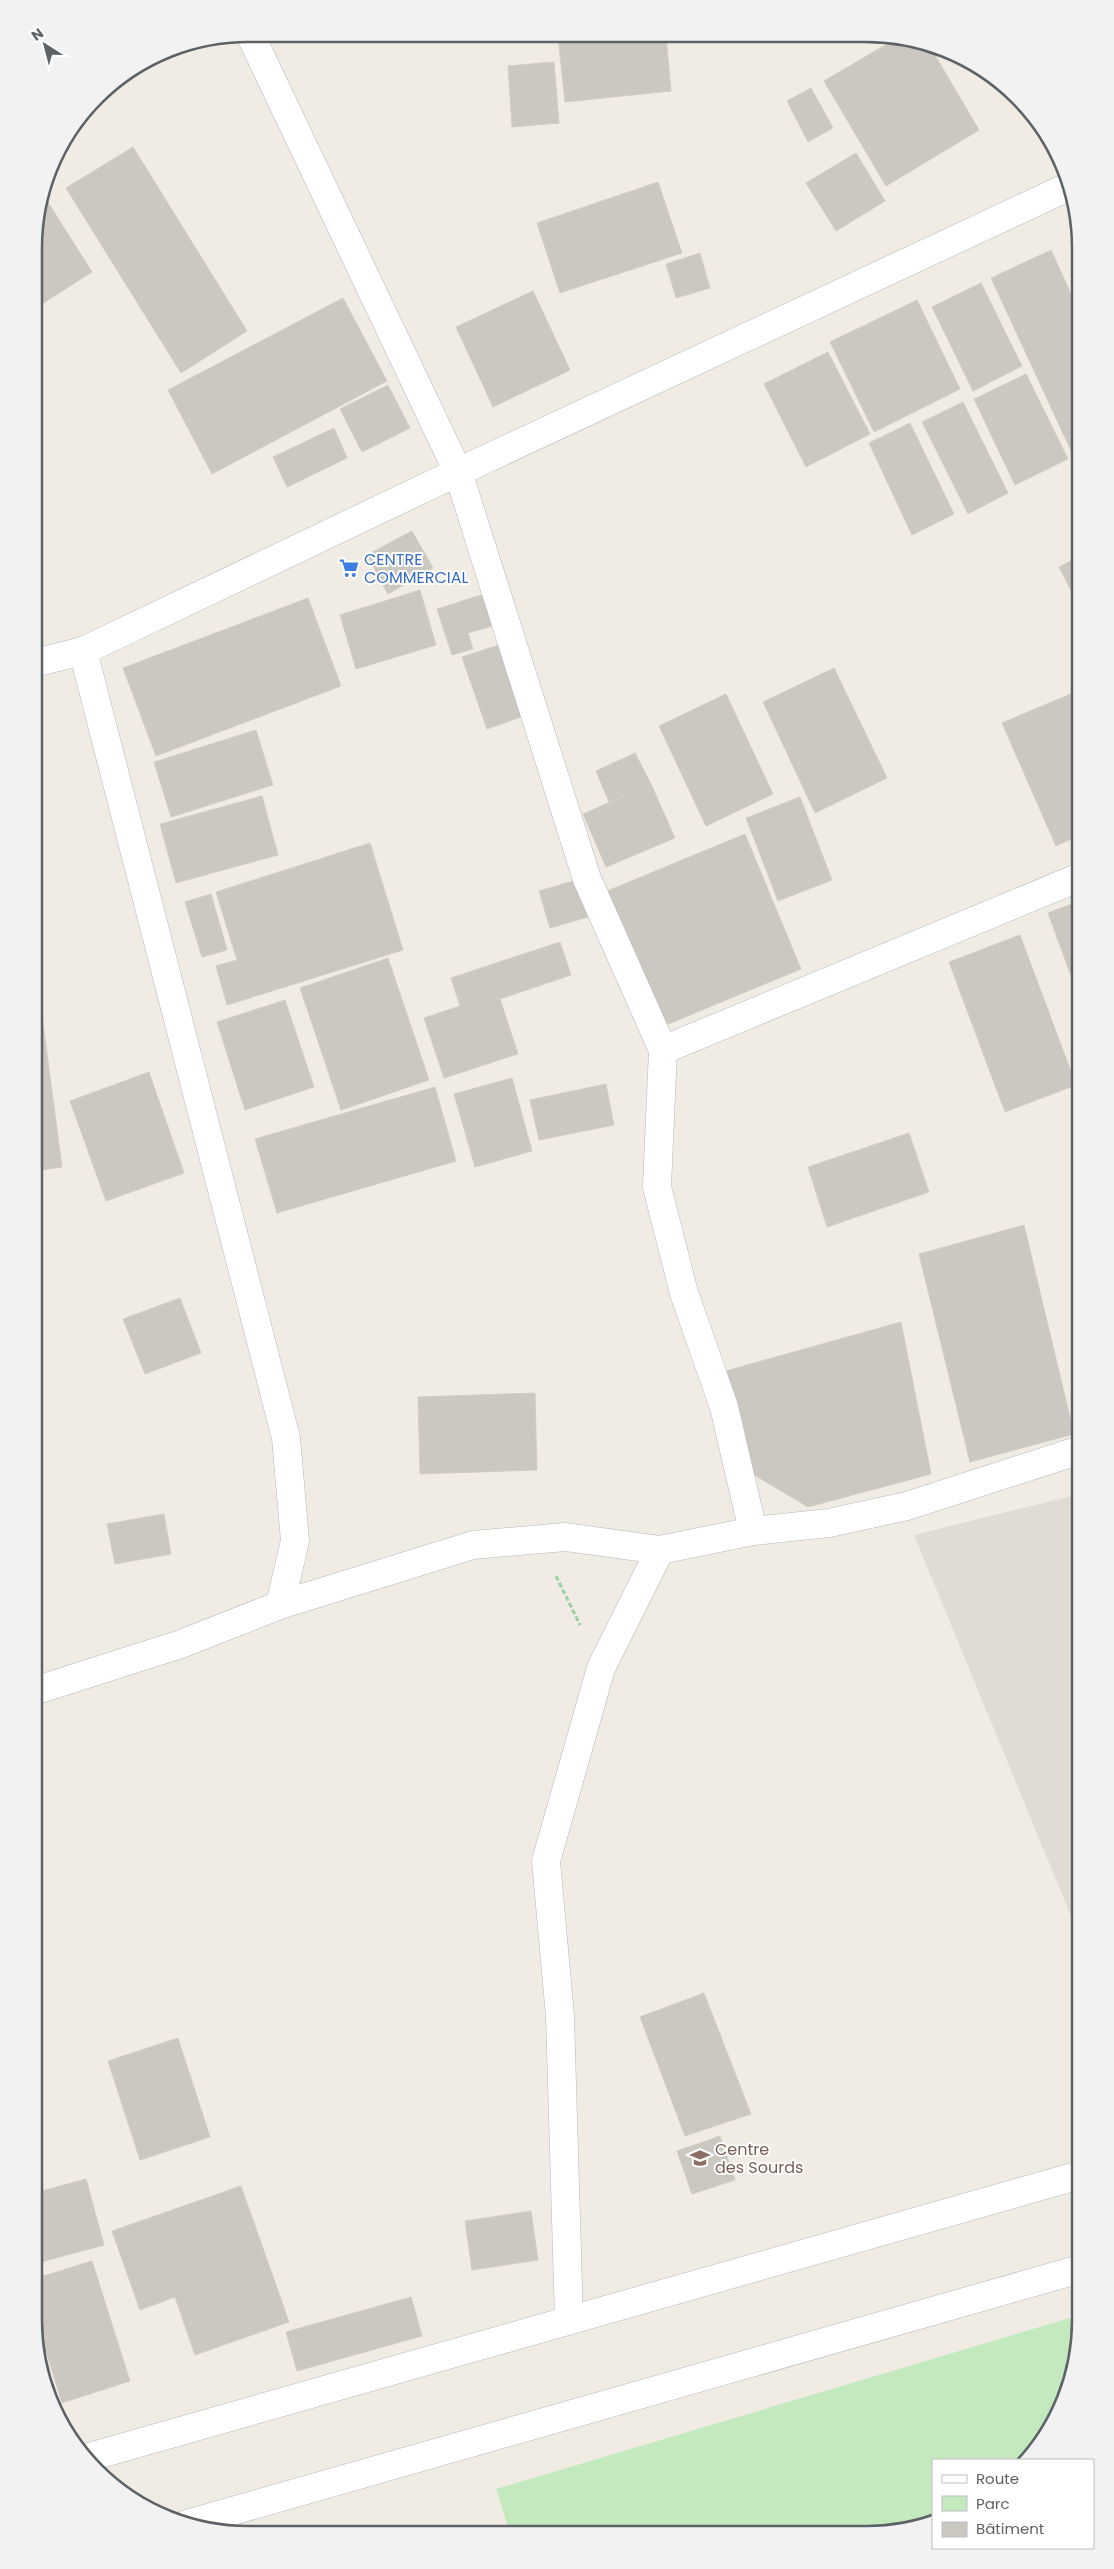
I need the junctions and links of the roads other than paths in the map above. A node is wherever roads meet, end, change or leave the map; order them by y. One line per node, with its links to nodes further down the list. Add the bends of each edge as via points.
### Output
1 (254, 42): 3 (street)
2 (1063, 189): 3 (street)
3 (458, 472): 4 (street); 7 (street, via 586,879)
4 (83, 651): 5 (street); 11 (street, via 286,1438 296,1541)
5 (42, 661)
6 (1072, 880): 7 (street)
7 (663, 1050): 9 (street, via 657,1187 684,1293 724,1406)
8 (1072, 1453): 9 (street, via 907,1506 829,1523)
9 (753, 1531): 10 (street)
10 (660, 1550): 11 (street, via 564,1537 473,1545); 15 (street, via 601,1668 546,1861 560,2016)
11 (280, 1605): 12 (street, via 181,1644)
12 (42, 1689)
13 (1072, 2176): 15 (street)
14 (1072, 2271): 17 (street)
15 (569, 2320): 16 (street)
16 (94, 2456)
17 (200, 2520)

